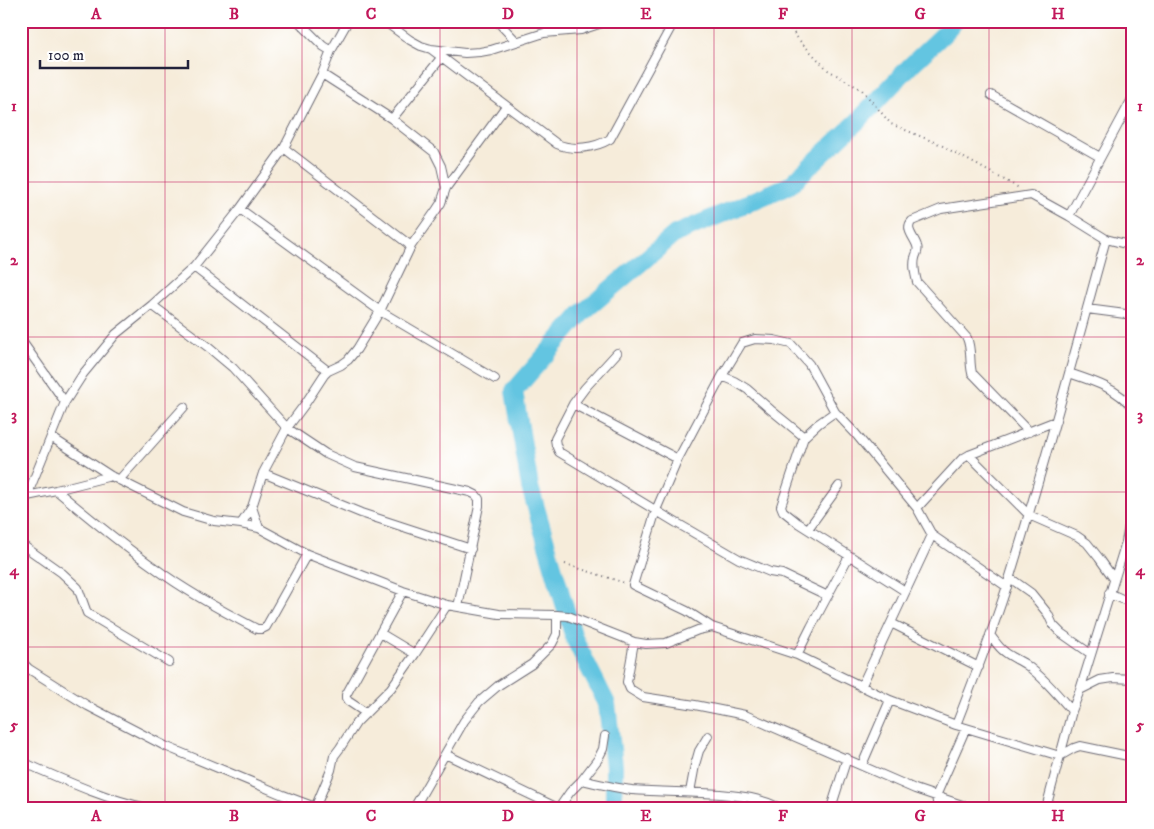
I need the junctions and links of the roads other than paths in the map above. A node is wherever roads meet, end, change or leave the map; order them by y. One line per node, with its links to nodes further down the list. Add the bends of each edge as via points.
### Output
1 (298, 21): 9 (street)
2 (348, 21): 9 (street)
3 (384, 21): 8 (street, via 410,40)
4 (498, 21): 7 (street)
5 (677, 21): 14 (street, via 610,139 602,144 566,148)
6 (606, 22): 7 (street, via 581,30 544,33)
7 (516, 41): 8 (street, via 480,52)
8 (431, 49): 10 (street)
9 (331, 51): 11 (street)
10 (441, 58): 14 (street); 15 (street)
11 (322, 74): 15 (street); 16 (street)
12 (991, 95): 17 (street)
13 (1133, 97): 17 (street)
14 (506, 106): 18 (street)
15 (392, 119): 18 (street, via 434,152)
16 (284, 148): 19 (street); 22 (street)
17 (1100, 157): 20 (street)
18 (446, 188): 22 (street, via 437,209)
19 (240, 208): 24 (street); 27 (street)
20 (1069, 216): 21 (street); 42 (street, via 1032,195 941,209 912,221 908,229 917,244 914,273 917,282 967,338 972,373)
21 (1106, 239): 23 (street); 26 (street)
22 (411, 246): 27 (street)
23 (1133, 246)
24 (194, 267): 25 (street); 31 (street)
25 (152, 305): 35 (street, via 116,334 83,374); 41 (street, via 233,368)
26 (1087, 309): 28 (street); 32 (street)
27 (380, 311): 31 (street, via 348,360); 34 (street)
28 (1133, 315)
29 (21, 340): 35 (street)
30 (617, 353): 36 (street)
31 (328, 371): 41 (street)
32 (1069, 373): 38 (street, via 1113,390); 40 (street)
33 (722, 376): 39 (street, via 742,343 755,339 791,344 809,364); 43 (street, via 747,389); 46 (street)
34 (495, 379)
35 (66, 402): 44 (street)
36 (573, 404): 46 (street); 57 (street, via 555,439 560,452)
37 (184, 407): 49 (street)
38 (1133, 408)
39 (836, 412): 43 (street); 56 (street)
40 (1056, 421): 42 (street); 58 (street)
41 (287, 428): 47 (street); 65 (street, via 326,454 355,467 476,495 479,506)
42 (1029, 432): 45 (street)
43 (804, 437): 61 (street, via 781,506 783,511)
44 (50, 438): 48 (street); 52 (street)
45 (969, 455): 56 (street, via 957,463); 58 (street)
46 (678, 459): 57 (street)
47 (263, 474): 55 (street); 65 (street, via 361,513)
48 (111, 476): 49 (street); 51 (street)
49 (119, 480): 59 (street, via 183,512 214,521)
50 (839, 486): 61 (street)
51 (56, 490): 52 (street); 66 (street, via 156,569 213,606 257,629 266,627)
52 (27, 496): 53 (street)
53 (21, 503)
54 (1133, 504): 63 (street)
55 (252, 507): 59 (street); 60 (street)
56 (917, 508): 62 (street)
57 (656, 510): 74 (street, via 740,559); 80 (street, via 632,585 687,611)
58 (1028, 515): 68 (street); 69 (street, via 1087,543)
59 (241, 524): 60 (street)
60 (259, 528): 66 (street)
61 (808, 529): 67 (street)
62 (932, 535): 70 (street); 72 (street)
63 (1129, 543): 69 (street)
64 (21, 544): 88 (street, via 78,588 87,612)
65 (471, 549): 77 (street)
66 (307, 554): 71 (street)
67 (849, 556): 72 (street); 74 (street)
68 (1010, 578): 70 (street); 85 (street, via 1031,593 1053,625)
69 (1114, 579): 73 (street)
70 (1007, 587): 82 (street)
71 (403, 591): 76 (street); 81 (street)
72 (905, 591): 79 (street)
73 (1109, 593): 75 (street); 85 (street)
74 (828, 596): 86 (street)
75 (1133, 604)
76 (447, 605): 77 (street); 84 (street)
77 (458, 607): 78 (street, via 499,614)
78 (557, 614): 83 (street); 100 (street, via 557,634 552,644 532,664 479,702)
79 (891, 623): 89 (street); 91 (street)
80 (712, 627): 83 (street, via 666,643); 86 (street)
81 (380, 633): 84 (street); 95 (street, via 346,694 348,701)
82 (990, 635): 89 (street); 94 (street, via 1006,653 1025,664 1054,690)
83 (634, 642): 103 (street, via 628,682 635,693 745,715)
84 (415, 654): 95 (street, via 391,688)
85 (1091, 654): 92 (street)
86 (797, 655): 91 (street)
87 (21, 661): 109 (street, via 88,706 165,746)
88 (169, 662)
89 (979, 666): 96 (street)
90 (1133, 679): 92 (street, via 1100,680)
91 (861, 687): 93 (street)
92 (1080, 690): 94 (street)
93 (890, 700): 96 (street); 105 (street)
94 (1072, 711): 101 (street)
95 (366, 713): 109 (street, via 334,756)
96 (956, 725): 97 (street)
97 (966, 728): 101 (street); 108 (street)
98 (605, 736): 106 (street, via 598,759)
99 (708, 736): 107 (street, via 699,752)
100 (445, 754): 111 (street); 112 (street)
101 (1060, 756): 102 (street, via 1080,746); 117 (street)
102 (1133, 757)
103 (847, 758): 105 (street); 114 (street)
104 (21, 760): 110 (street, via 87,789)
105 (862, 765): 108 (street)
106 (582, 780): 107 (street, via 632,790); 112 (street)
107 (690, 792): 113 (street, via 750,797)
108 (936, 796): 115 (street); 116 (street)
109 (315, 807)
110 (147, 808)
111 (414, 808)
112 (558, 808)
113 (780, 808)
114 (831, 808)
115 (938, 808)
116 (971, 808)
117 (1046, 808)

